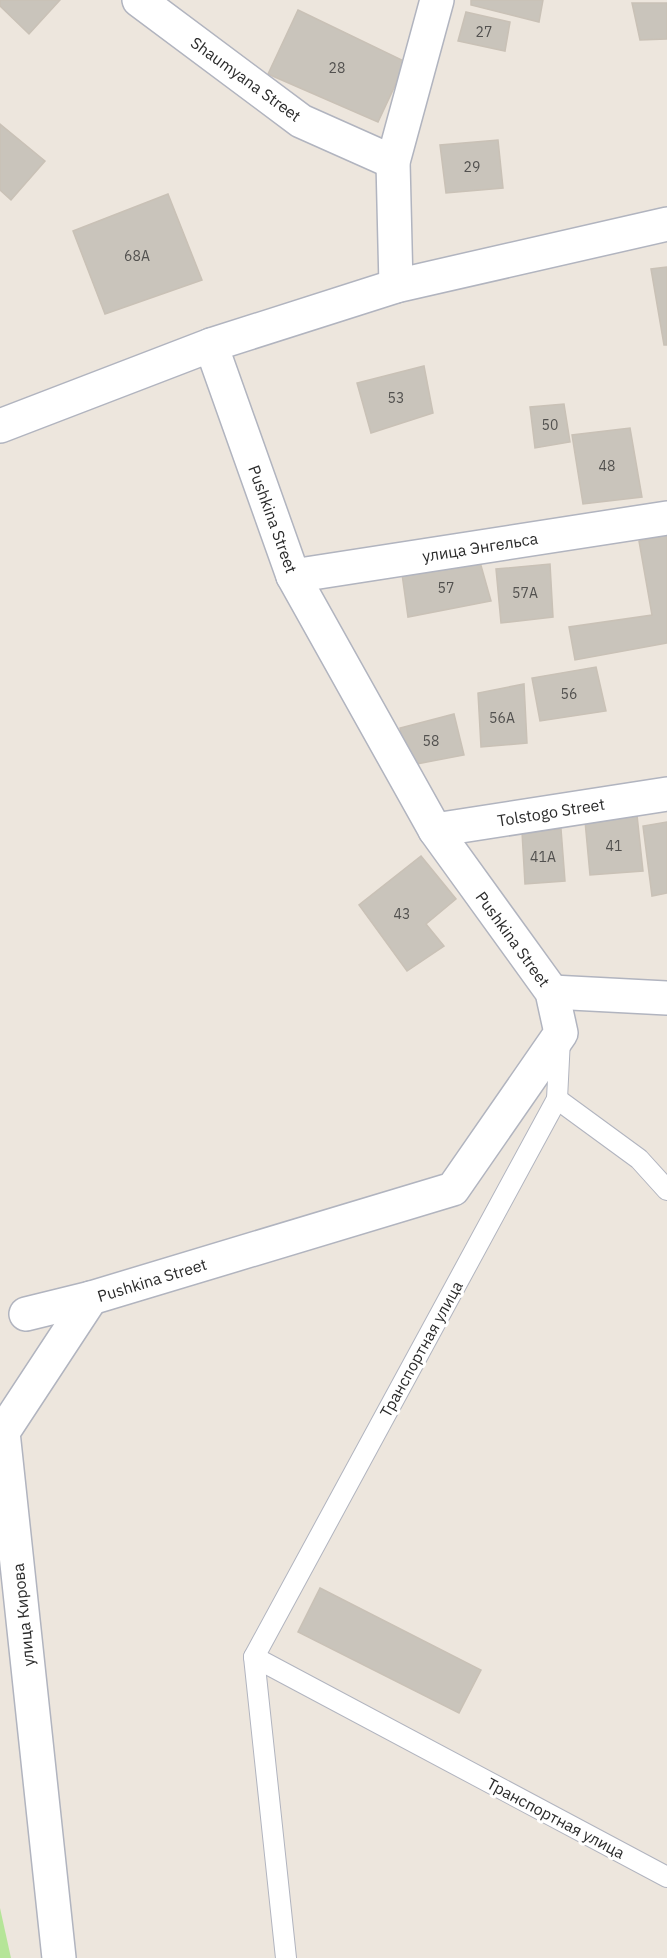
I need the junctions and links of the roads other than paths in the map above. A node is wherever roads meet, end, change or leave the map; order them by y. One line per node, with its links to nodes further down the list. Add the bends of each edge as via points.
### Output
1 (139, 0): 3 (street, Shaumyana Street, via 301,121)
2 (437, 0): 3 (street)
3 (393, 162): 5 (street)
4 (667, 224): 5 (street)
5 (396, 286): 6 (street)
6 (211, 345): 7 (street); 9 (street, Pushkina Street)
7 (0, 426)
8 (667, 519): 9 (street, улица Энгельса)
9 (292, 576): 11 (street, Pushkina Street)
10 (667, 794): 11 (street, Tolstogo Street)
11 (435, 830): 12 (street, Pushkina Street)
12 (552, 992): 13 (street); 14 (street, Pushkina Street)
13 (667, 998)
14 (561, 1033): 15 (lane, Транспортная улица); 17 (street, Pushkina Street, via 453,1189)
15 (557, 1100): 16 (lane, via 639,1159); 19 (lane, Транспортная улица)
16 (667, 1190)
17 (91, 1298): 18 (street, Pushkina Street); 21 (street, улица Кирова, via 3,1432)
18 (26, 1314)
19 (254, 1657): 20 (lane, Транспортная улица); 22 (lane)
20 (667, 1877)
21 (59, 1958)
22 (286, 1958)

